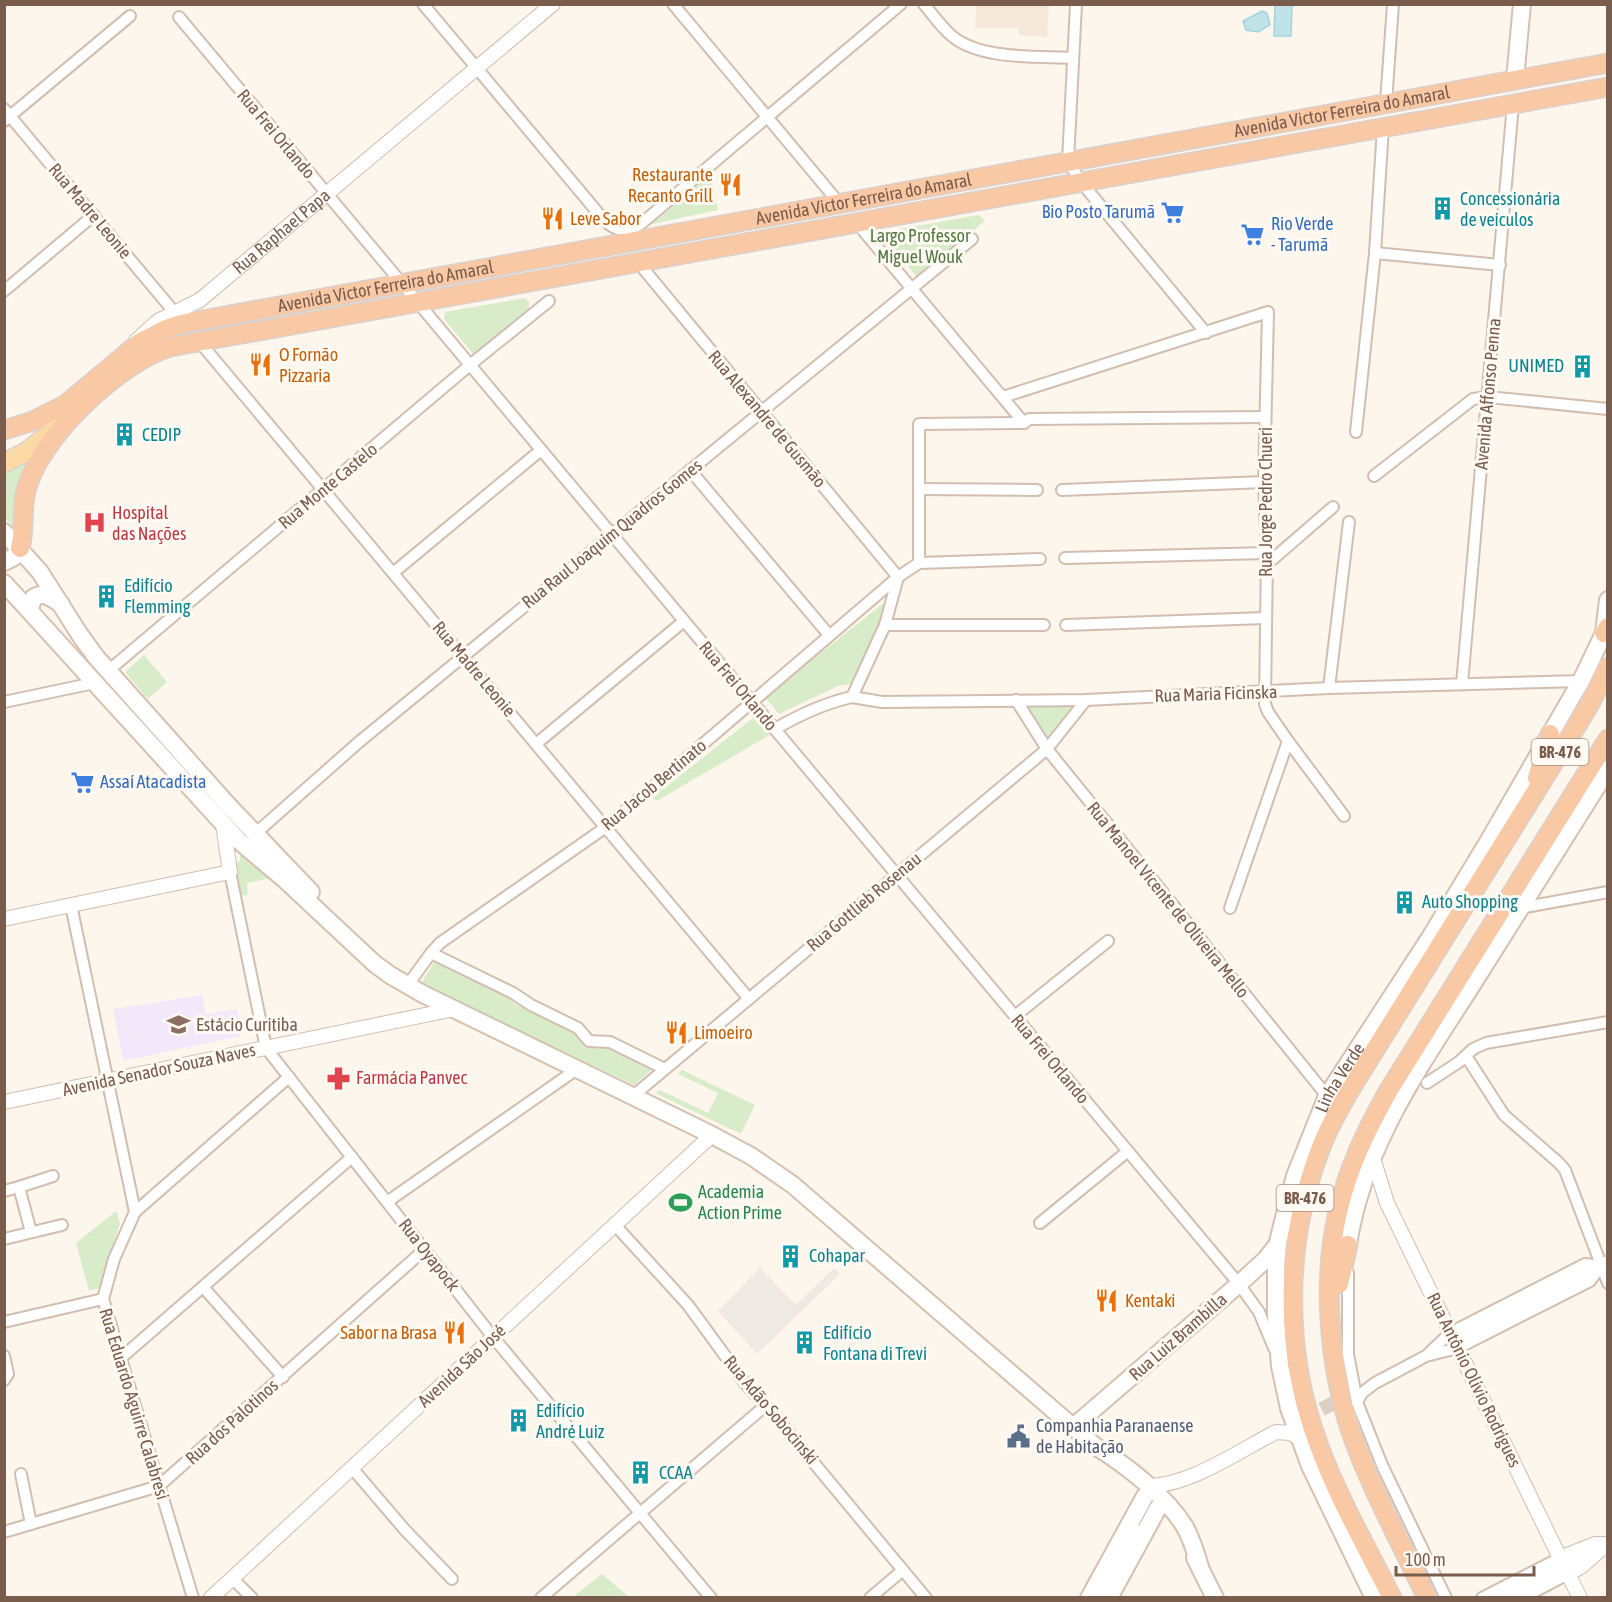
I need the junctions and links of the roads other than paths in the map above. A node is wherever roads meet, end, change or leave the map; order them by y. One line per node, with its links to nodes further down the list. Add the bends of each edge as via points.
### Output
1 (423, 4): 13 (street)
2 (553, 4): 13 (street, Rua Raphael Papa)
3 (673, 4): 19 (street)
4 (901, 4): 19 (street)
5 (924, 4): 11 (street, via 952,36 975,48)
6 (1076, 4): 11 (street)
7 (1393, 4): 16 (street)
8 (1521, 4): 14 (main road)
9 (130, 16): 18 (street)
10 (179, 17): 23 (street, Rua Frei Orlando)
11 (1073, 58): 21 (street)
12 (1608, 63): 14 (highway, Avenida Victor Ferreira do Amaral)
13 (477, 68): 19 (street, via 604,220 625,231 642,223); 23 (street, Rua Raphael Papa)
14 (1515, 80): 16 (highway, Avenida Victor Ferreira do Amaral)
15 (1608, 87): 17 (highway, Avenida Victor Ferreira do Amaral)
16 (1386, 103): 21 (highway, Avenida Victor Ferreira do Amaral)
17 (1513, 104): 20 (highway, Avenida Victor Ferreira do Amaral); 30 (street, Avenida Affonso Penna)
18 (6, 115): 25 (street, Rua Madre Leonie)
19 (766, 116): 24 (street)
20 (1383, 127): 22 (highway, Avenida Victor Ferreira do Amaral); 28 (street)
21 (1068, 161): 22 (street); 24 (highway, Avenida Victor Ferreira do Amaral)
22 (1081, 182): 26 (highway, Avenida Victor Ferreira do Amaral); 39 (street)
23 (327, 194): 31 (street, Rua Frei Orlando); 36 (street, Rua Raphael Papa)
24 (839, 202): 31 (highway, Avenida Victor Ferreira do Amaral)
25 (94, 215): 33 (street); 37 (street, Rua Madre Leonie)
26 (856, 222): 29 (highway, Avenida Victor Ferreira do Amaral); 32 (street)
27 (972, 239): 32 (street, Rua Raul Joaquim Quadros Gomes)
28 (1375, 253): 30 (street); 51 (street)
29 (637, 261): 34 (highway, Avenida Victor Ferreira do Amaral); 46 (street, Rua Alexandre de Gusmão)
30 (1500, 265): 44 (street, Avenida Affonso Penna)
31 (401, 283): 34 (street, Rua Frei Orlando); 38 (highway, Avenida Victor Ferreira do Amaral)
32 (911, 288): 43 (street); 46 (street, Rua Raul Joaquim Quadros Gomes)
33 (4, 291)
34 (416, 301): 40 (highway, Avenida Victor Ferreira do Amaral); 42 (street, Rua Frei Orlando)
35 (549, 301): 42 (street, Rua Monte Castelo)
36 (198, 302): 37 (street, Rua Raphael Papa); 38 (street, via 204,318)
37 (175, 313): 41 (street, Rua Raphael Papa, via 149,327)
38 (210, 317): 41 (highway, Avenida Victor Ferreira do Amaral, via 166,329)
39 (1206, 333): 43 (street); 48 (street, Rua Jorge Pedro Chueri, via 1268,312)
40 (198, 340): 41 (highway, Avenida Victor Ferreira do Amaral); 59 (street, Rua Madre Leonie)
41 (135, 355): 47 (highway, Rua Raphael Papa, via 119,375)
42 (470, 365): 53 (street, Rua Frei Orlando); 59 (street, Rua Monte Castelo)
43 (1003, 397): 49 (street)
44 (1488, 397): 45 (street); 56 (street, via 1464,404); 91 (street, Avenida Affonso Penna)
45 (1608, 409)
46 (761, 411): 55 (street, Rua Raul Joaquim Quadros Gomes); 74 (street, Rua Alexandre de Gusmão)
47 (67, 412): 50 (highway); 52 (main road, Rua Raphael Papa); 54 (main road, Rua Raphael Papa, via 37,444); 66 (highway, via 28,483)
48 (1266, 417): 49 (street, via 1029,419); 57 (street, Rua Jorge Pedro Chueri)
49 (1024, 423): 58 (street, via 919,424)
50 (4, 430)
51 (1356, 432)
52 (4, 450)
53 (541, 450): 65 (street, Rua Frei Orlando); 73 (street)
54 (4, 463)
55 (690, 470): 65 (street, Rua Raul Joaquim Quadros Gomes); 85 (street)
56 (1374, 476)
57 (1264, 482): 61 (street); 67 (street, Rua Jorge Pedro Chueri)
58 (920, 489): 60 (street); 71 (street)
59 (324, 490): 73 (street, Rua Madre Leonie); 88 (street, Rua Monte Castelo)
60 (1037, 490)
61 (1062, 490)
62 (1333, 507): 72 (street)
63 (1349, 522): 92 (street)
64 (4, 532): 66 (main road)
65 (613, 536): 80 (street, Rua Frei Orlando); 86 (street, Rua Raul Joaquim Quadros Gomes)
66 (20, 548): 70 (main road); 77 (main road)
67 (1267, 553): 68 (street); 72 (street, Rua Jorge Pedro Chueri)
68 (1065, 558)
69 (1040, 559): 71 (street)
70 (4, 562)
71 (919, 563): 74 (street, Rua Jacob Bertinato)
72 (1266, 565): 79 (street, Rua Jorge Pedro Chueri)
73 (393, 573): 86 (street, Rua Madre Leonie)
74 (898, 577): 81 (street); 85 (street, Rua Jacob Bertinato)
75 (4, 583): 78 (main road)
76 (1608, 600): 84 (main road, Linha Verde)
77 (62, 605): 78 (main road, via 38,595); 88 (main road)
78 (30, 610): 90 (main road)
79 (1265, 618): 83 (street); 93 (street, Rua Jorge Pedro Chueri)
80 (684, 621): 98 (street, Rua Frei Orlando); 103 (street)
81 (885, 625): 82 (street); 94 (street)
82 (1044, 625)
83 (1066, 625)
84 (1606, 630): 89 (main road, Linha Verde)
85 (829, 635): 98 (street, Rua Jacob Bertinato)
86 (463, 656): 103 (street, Rua Madre Leonie); 110 (street, Rua Raul Joaquim Quadros Gomes)
87 (1608, 667): 106 (highway, Linha Verde / BR-476, via 1591,702)
88 (108, 671): 110 (main road)
89 (1581, 681): 91 (street, Rua Maria Ficinska); 100 (main road, Linha Verde)
90 (94, 683): 97 (street); 108 (main road)
91 (1462, 684): 92 (street, Rua Maria Ficinska)
92 (1329, 688): 93 (street, Rua Maria Ficinska)
93 (1265, 693): 96 (street, Rua Maria Ficinska); 102 (street, Rua Jorge Pedro Chueri, via 1268,712)
94 (852, 697): 95 (street, Rua Maria Ficinska, via 882,702); 99 (street)
95 (1016, 700): 96 (street, Rua Maria Ficinska); 104 (street, Rua Manoel Vicente de Oliveira Mello)
96 (1086, 700): 104 (street, Rua Gottlieb Rosenau)
97 (4, 702)
98 (752, 702): 99 (street, Rua Frei Orlando); 109 (street, Rua Jacob Bertinato)
99 (775, 729): 112 (street, Rua Frei Orlando)
100 (1550, 734): 106 (highway); 134 (main road, Linha Verde, via 1431,936)
101 (1608, 739): 160 (highway, BR-476, via 1389,1090 1364,1137 1338,1213 1331,1263)
102 (1288, 741): 107 (street, Rua Jorge Pedro Chueri); 115 (street)
103 (536, 744): 109 (street, Rua Madre Leonie)
104 (1047, 749): 112 (street, Rua Gottlieb Rosenau); 134 (street, Rua Manoel Vicente de Oliveira Mello)
105 (1608, 769): 116 (main road)
106 (1530, 800): 207 (highway, Linha Verde / BR-476, via 1350,1090 1318,1154 1301,1212 1293,1311 1305,1403 1329,1471)
107 (1344, 816)
108 (223, 824): 111 (street); 118 (main road)
109 (606, 827): 120 (street, Rua Jacob Bertinato); 122 (street, Rua Madre Leonie)
110 (256, 833): 118 (main road, via 325,907)
111 (230, 872): 114 (street); 126 (street, Rua Oyapock)
112 (897, 875): 122 (street, Rua Gottlieb Rosenau); 124 (street, Rua Frei Orlando)
113 (1607, 893): 116 (street)
114 (71, 905): 117 (street); 131 (street)
115 (1230, 908)
116 (1520, 908): 138 (main road, via 1411,1082)
117 (4, 919)
118 (349, 940): 121 (main road)
119 (1108, 941): 124 (street)
120 (431, 953): 121 (street, Rua Jacob Bertinato); 129 (street, via 578,1028 589,1041 610,1042)
121 (407, 986): 123 (main road)
122 (749, 999): 129 (street, Rua Gottlieb Rosenau)
123 (454, 1009): 126 (street, Avenida Senador Souza Naves); 128 (main road)
124 (1015, 1016): 137 (street, Rua Frei Orlando)
125 (1608, 1022): 127 (street, via 1486,1043)
126 (266, 1048): 130 (street, Rua Oyapock); 131 (street, Avenida Senador Souza Naves)
127 (1466, 1056): 132 (street); 155 (street, via 1504,1115 1565,1170)
128 (578, 1069): 133 (main road); 143 (street)
129 (665, 1070): 133 (street, Rua Gottlieb Rosenau)
130 (289, 1077): 139 (street, Rua Oyapock); 146 (street)
131 (108, 1081): 135 (street, Avenida Senador Souza Naves); 146 (street)
132 (1427, 1083)
133 (633, 1096): 136 (main road)
134 (1327, 1096): 152 (main road, Linha Verde, via 1296,1176)
135 (4, 1102)
136 (712, 1135): 148 (street, Avenida São José); 177 (main road, via 751,1156 799,1190)
137 (1128, 1151): 147 (street); 157 (street, Rua Frei Orlando)
138 (1372, 1155): 144 (main road); 145 (street, Rua Antônio Olívio Rodrigues)
139 (352, 1157): 143 (street, Rua Oyapock); 158 (street)
140 (53, 1176): 141 (street)
141 (19, 1187): 142 (street); 150 (street)
142 (4, 1191)
143 (387, 1202): 154 (street, Rua Oyapock)
144 (1357, 1202): 145 (street, via 1375,1195); 153 (main road)
145 (1387, 1203): 162 (street, Rua Antônio Olívio Rodrigues)
146 (135, 1212): 159 (street, Rua Eduardo Aguirre Calabresi, via 114,1259)
147 (1040, 1223)
148 (615, 1224): 164 (street, Avenida São José); 175 (street, Rua Adão Sobocinski, via 688,1305)
149 (62, 1225): 150 (street)
150 (31, 1232): 151 (street)
151 (4, 1239)
152 (1278, 1242): 157 (main road, Rua Luiz Brambilla); 169 (main road, Linha Verde, via 1275,1290)
153 (1348, 1245): 160 (highway); 171 (street)
154 (424, 1250): 164 (street, Rua Oyapock); 170 (street, Rua dos Palotinos)
155 (1604, 1264): 156 (street); 162 (street, via 1585,1264); 163 (street); 165 (street, via 1590,1281)
156 (1608, 1283)
157 (1239, 1284): 169 (street, Rua Frei Orlando, via 1259,1311); 177 (main road, Rua Luiz Brambilla)
158 (203, 1287): 168 (street); 170 (street)
159 (103, 1299): 161 (street); 168 (street, Rua Eduardo Aguirre Calabresi)
160 (1330, 1318): 208 (highway, BR-476, via 1337,1378 1351,1432)
161 (4, 1322)
162 (1450, 1333): 165 (street, Rua Antônio Olívio Rodrigues); 167 (street)
163 (1466, 1335)
164 (493, 1337): 180 (street, Avenida São José); 186 (street, Rua Oyapock)
165 (1458, 1348): 167 (street); 190 (street, Rua Antônio Olívio Rodrigues)
166 (4, 1356): 172 (street, via 8,1374)
167 (1426, 1356): 173 (street)
168 (121, 1358): 183 (street, Rua Eduardo Aguirre Calabresi)
169 (1280, 1365): 176 (main road, Linha Verde)
170 (283, 1377): 183 (street, Rua dos Palotinos)
171 (1352, 1379): 173 (street); 174 (street)
172 (4, 1380)
173 (1374, 1383): 174 (street)
174 (1357, 1402): 209 (street, via 1382,1465)
175 (765, 1406): 186 (street); 191 (street, Rua Adão Sobocinski)
176 (1289, 1408): 178 (street); 179 (main road, Linha Verde)
177 (1073, 1427): 184 (main road, via 1112,1467)
178 (1276, 1432): 179 (street); 182 (street)
179 (1299, 1438): 206 (main road, Linha Verde)
180 (352, 1468): 193 (street, Avenida São José); 194 (street)
181 (21, 1474): 187 (street)
182 (1186, 1479): 184 (street); 185 (street)
183 (159, 1486): 187 (street, Rua dos Palotinos); 195 (street, Rua Eduardo Aguirre Calabresi)
184 (1146, 1491): 185 (main road); 202 (main road)
185 (1158, 1512): 203 (street); 204 (main road); 205 (main road, via 1175,1528)
186 (640, 1513): 198 (street); 199 (street, Rua Oyapock)
187 (32, 1524): 188 (street, Rua dos Palotinos)
188 (4, 1532)
189 (1607, 1544): 190 (street, via 1595,1544); 192 (street); 211 (street)
190 (1560, 1558): 210 (street)
191 (903, 1570): 200 (street); 201 (street, Rua Adão Sobocinski)
192 (1568, 1574): 212 (street); 213 (street)
193 (232, 1578): 196 (street, Avenida São José); 197 (street)
194 (452, 1579)
195 (193, 1598)
196 (211, 1598)
197 (252, 1598)
198 (541, 1598)
199 (711, 1598)
200 (870, 1598)
201 (926, 1598)
202 (1089, 1598)
203 (1099, 1598)
204 (1108, 1598)
205 (1215, 1598)
206 (1374, 1598)
207 (1392, 1598)
208 (1428, 1598)
209 (1446, 1598)
210 (1482, 1598)
211 (1501, 1598)
212 (1522, 1598)
213 (1580, 1598)

